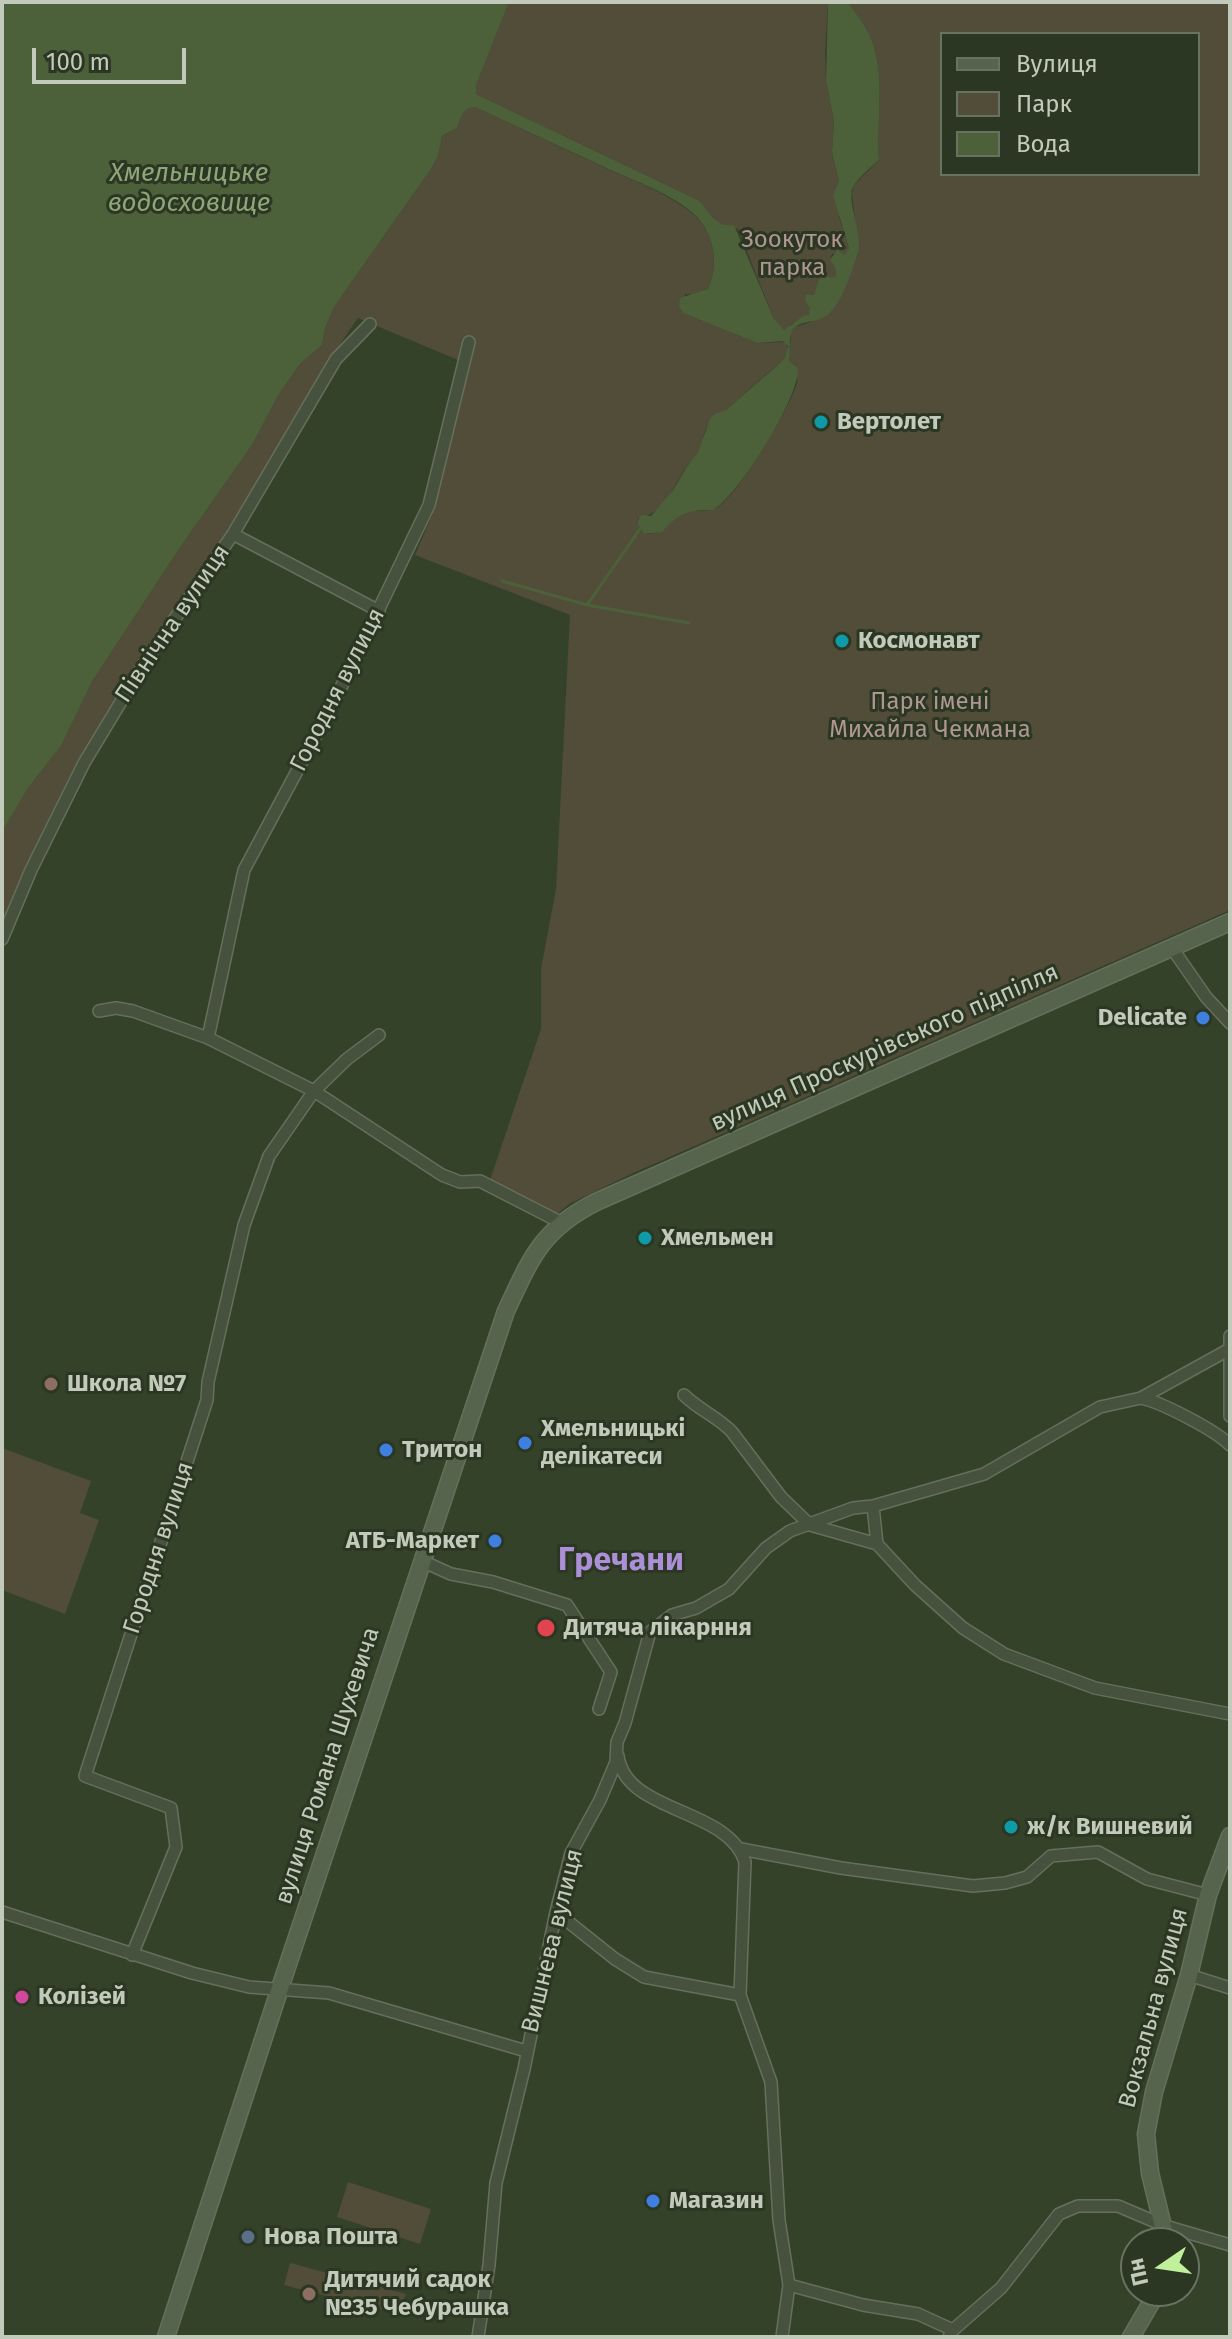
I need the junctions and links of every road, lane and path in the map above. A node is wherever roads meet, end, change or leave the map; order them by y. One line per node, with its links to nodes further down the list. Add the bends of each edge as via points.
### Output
1 (370, 324): 3 (street, Північна вулиця, via 336,359)
2 (469, 342): 4 (street, Городня вулиця, via 429,505)
3 (233, 534): 4 (street); 6 (street, Північна вулиця, via 84,763)
4 (379, 611): 11 (street, Городня вулиця, via 244,870)
5 (1230, 922): 7 (main road, вулиця Проскурівського підпілля)
6 (2, 939)
7 (1172, 948): 9 (street); 13 (main road, вулиця Проскурівського підпілля)
8 (99, 1011): 11 (street, via 133,1011)
9 (1230, 1023)
10 (379, 1035): 12 (street)
11 (208, 1038): 12 (street)
12 (314, 1091): 13 (street, via 442,1175 460,1182 480,1181); 33 (street, Городня вулиця, via 269,1156 244,1225 207,1400 85,1776 171,1808 176,1847)
13 (560, 1222): 24 (main road, вулиця Романа Шухевича, via 535,1253 506,1311)
14 (1230, 1336): 15 (street)
15 (1228, 1350): 17 (street, Вишнева вулиця); 18 (street)
16 (684, 1395): 22 (street, via 724,1423 781,1497)
17 (1141, 1398): 20 (street, via 1157,1401); 21 (street, Вишнева вулиця, via 1100,1407 984,1474)
18 (1230, 1416)
19 (1230, 1433): 20 (street)
20 (1230, 1445)
21 (873, 1506): 22 (street, Вишнева вулиця); 23 (street)
22 (810, 1525): 23 (street); 27 (street, Вишнева вулиця, via 766,1548 729,1589 672,1615 650,1632)
23 (877, 1544): 26 (street, via 963,1628 1004,1654 1095,1688)
24 (422, 1561): 25 (street, via 451,1574 567,1605 611,1672); 36 (main road, вулиця Романа Шухевича)
25 (599, 1709)
26 (1230, 1714)
27 (617, 1742): 29 (street, via 626,1778); 32 (street, Вишнева вулиця, via 616,1762 571,1853)
28 (1230, 1836): 30 (main road, Вокзальна вулиця)
29 (741, 1849): 30 (street, via 973,1886 1027,1877 1051,1856 1098,1852 1147,1879); 37 (street, via 745,1904)
30 (1208, 1895): 34 (main road, Вокзальна вулиця)
31 (2, 1912): 33 (street)
32 (556, 1912): 37 (street, via 644,1977); 38 (street, Вишнева вулиця)
33 (132, 1955): 36 (street)
34 (1189, 1975): 35 (street); 40 (main road, Вокзальна вулиця, via 1146,2134)
35 (1230, 1988)
36 (279, 1991): 38 (street, via 329,1993); 46 (main road, вулиця Романа Шухевича)
37 (740, 1995): 43 (street, via 771,2082 779,2220)
38 (526, 2051): 47 (street, Вишнева вулиця, via 496,2183)
39 (1153, 2227): 45 (street, via 1118,2206 1078,2206 1059,2214 1001,2288)
40 (1164, 2227)
41 (1200, 2240): 42 (street)
42 (1230, 2245)
43 (789, 2285): 45 (street, via 918,2314); 48 (street)
44 (1149, 2307): 49 (main road)
45 (951, 2333)
46 (166, 2337)
47 (478, 2337)
48 (782, 2337)
49 (1131, 2337)

